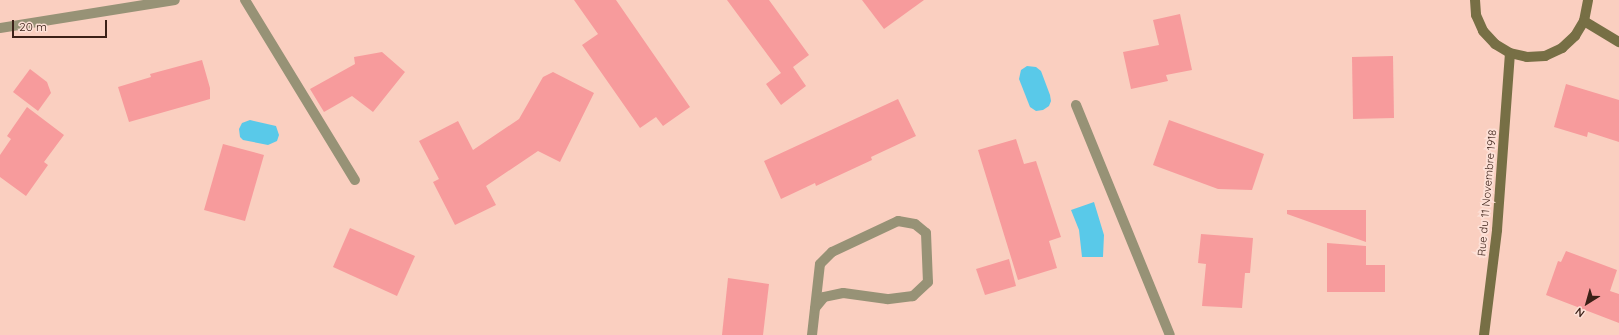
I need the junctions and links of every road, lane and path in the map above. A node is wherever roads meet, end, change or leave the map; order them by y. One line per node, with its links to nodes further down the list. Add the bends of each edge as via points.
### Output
1 (175, 0): 6 (street)
2 (245, 0): 10 (street)
3 (1474, 0): 8 (street, via 1476,15 1483,31 1495,44)
4 (1588, 0): 5 (street)
5 (1584, 21): 7 (street); 8 (street, via 1571,40 1562,48 1545,56 1527,57)
6 (0, 28)
7 (1619, 42)
8 (1510, 53): 14 (street, Rue du 11 Novembre 1918, via 1497,230)
9 (1076, 105): 13 (street)
10 (355, 180)
11 (815, 308): 11 (street, via 824,297 844,293 886,299 913,296 928,282 926,233 915,224 898,221 832,252 820,264); 12 (street)
12 (812, 335)
13 (1170, 335)
14 (1484, 335)

